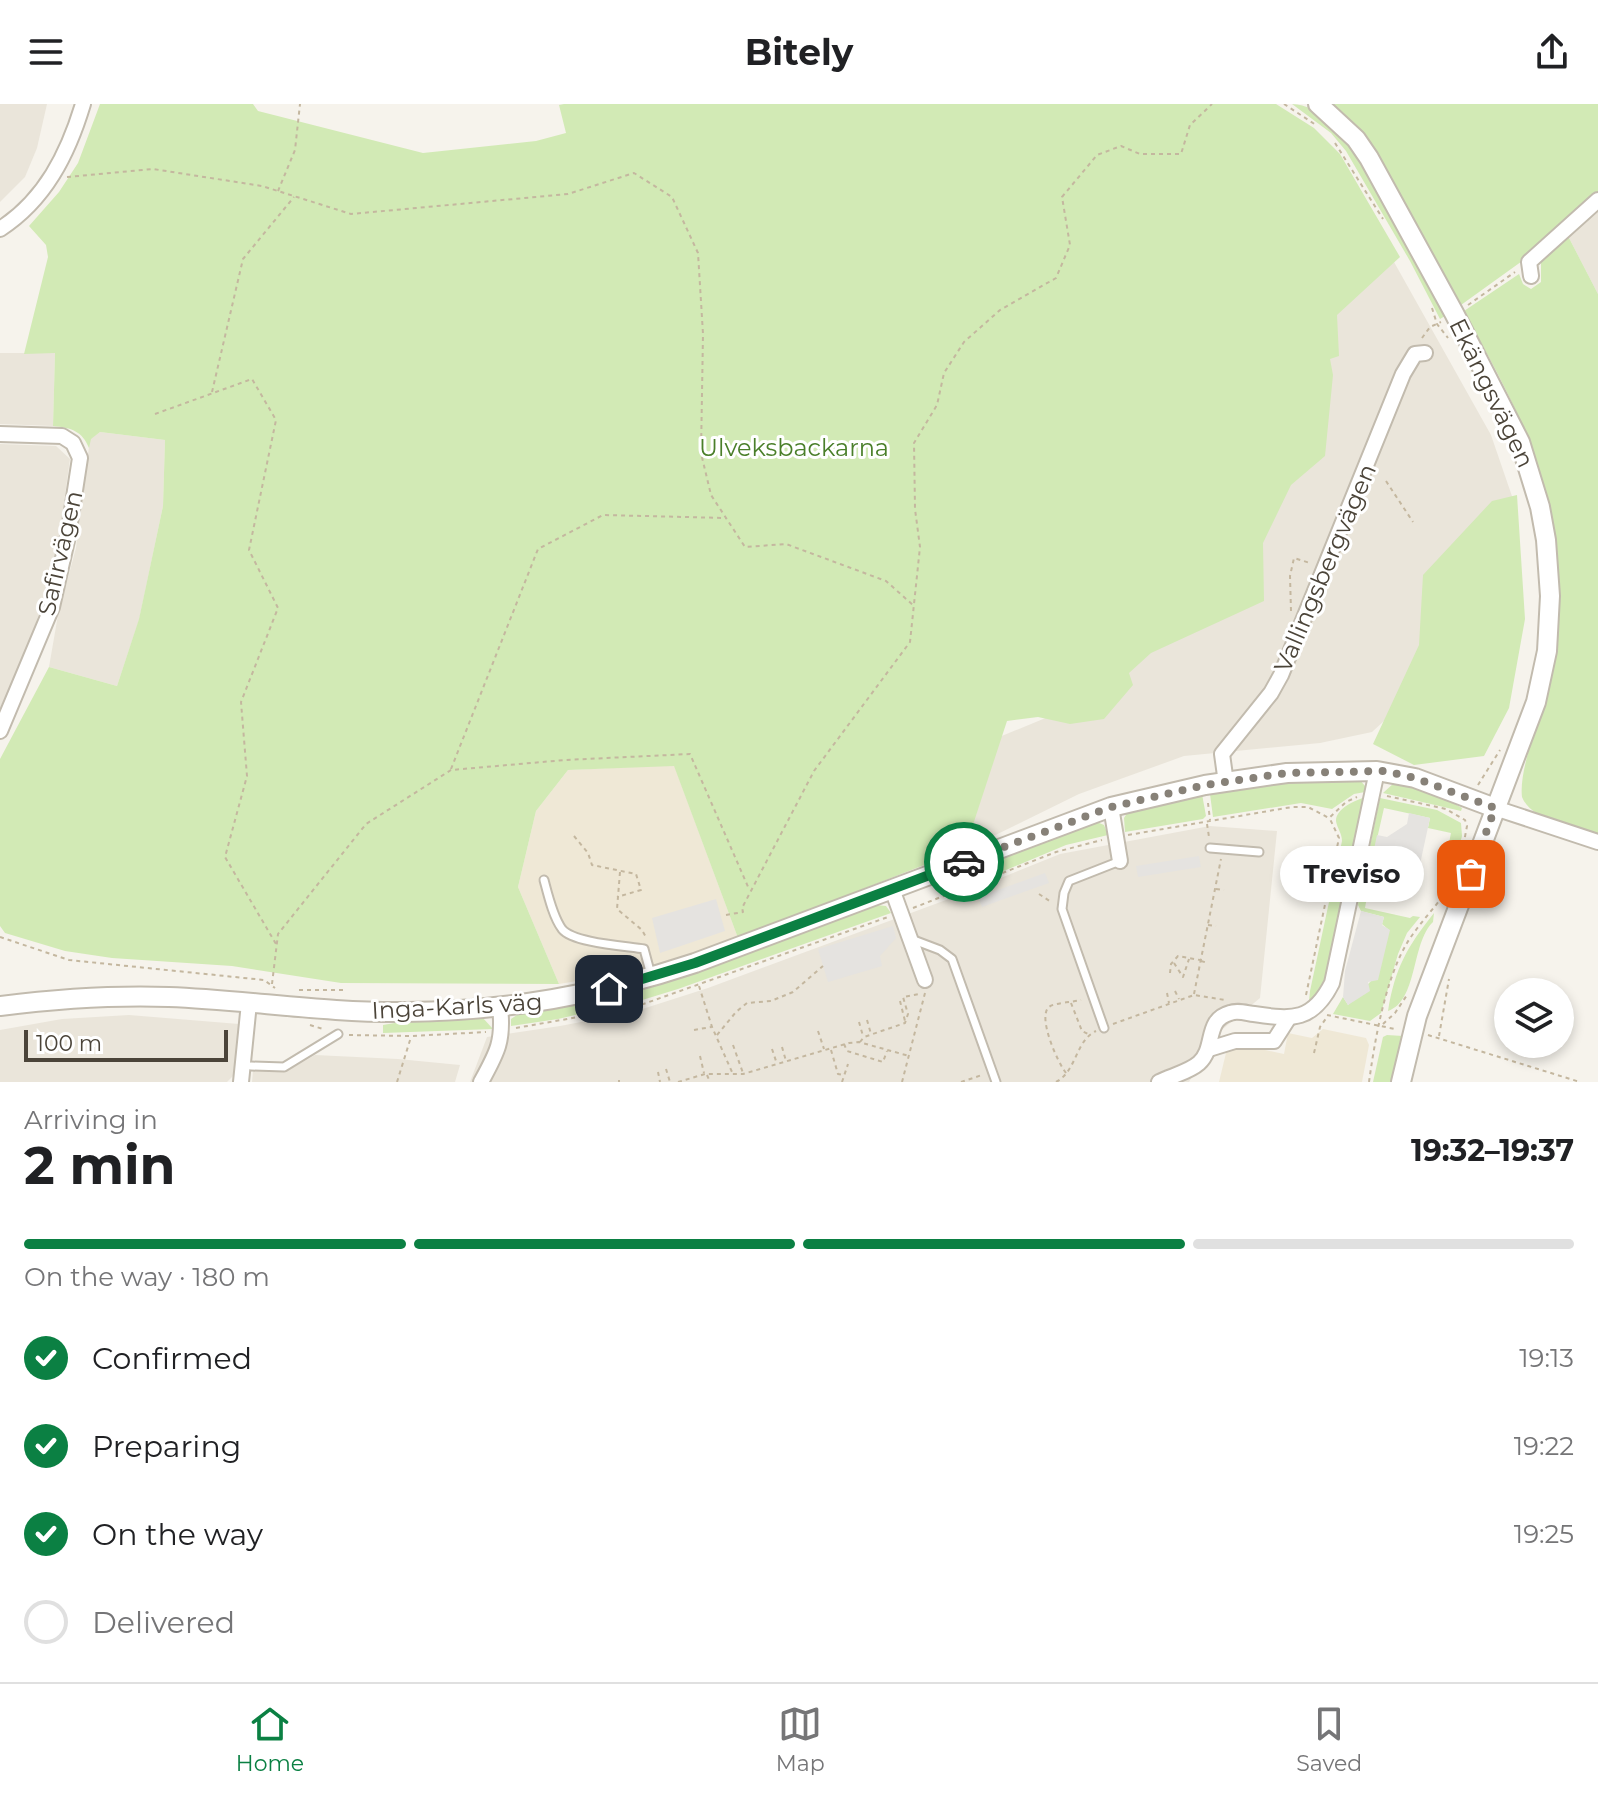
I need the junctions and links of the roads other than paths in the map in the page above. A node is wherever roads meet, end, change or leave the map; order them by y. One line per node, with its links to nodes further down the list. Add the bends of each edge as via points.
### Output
1 (83, 104): 4 (street, via 73,139 51,179 30,206)
2 (1318, 104): 12 (street, Ekängsvägen, via 1356,139 1384,183 1507,413 1540,507 1550,582 1547,651 1528,727)
3 (1598, 200): 5 (street)
4 (0, 229)
5 (1530, 269)
6 (1420, 353): 10 (street, Vallingsbergvägen, via 1403,374 1281,675 1222,754)
7 (0, 434): 8 (street, Safirvägen, via 62,436 73,443 80,458 52,607)
8 (0, 731)
9 (1377, 771): 10 (street, Inga-Karls väg, via 1287,773); 12 (street, Inga-Karls väg, via 1415,778); 25 (street, via 1332,983 1314,1010)
10 (1226, 783): 11 (street, Inga-Karls väg)
11 (1111, 807): 16 (street); 18 (street, Inga-Karls väg)
12 (1495, 808): 13 (street); 34 (street, Ekängsvägen, via 1417,1016)
13 (1598, 842)
14 (1210, 848): 15 (lane)
15 (1259, 852)
16 (1120, 861): 26 (lane, via 1069,881 1062,909)
17 (544, 880): 20 (lane, via 562,929 647,946)
18 (892, 889): 19 (street); 20 (street, Inga-Karls väg)
19 (911, 939): 21 (street); 32 (lane, via 952,959)
20 (652, 977): 24 (street, Inga-Karls väg, via 565,999)
21 (925, 980)
22 (249, 1003): 23 (street, Inga-Karls väg, via 126,996); 24 (street, Inga-Karls väg, via 406,1012); 30 (street)
23 (0, 1006)
24 (500, 1007): 31 (street, via 503,1031 498,1052)
25 (1288, 1019): 28 (street, via 1274,1041 1235,1041); 28 (street, via 1234,1011 1212,1025)
26 (1104, 1028)
27 (338, 1034): 29 (lane, via 284,1067)
28 (1209, 1049): 33 (street, via 1198,1063)
29 (251, 1066)
30 (241, 1082)
31 (481, 1082)
32 (996, 1082)
33 (1159, 1082)
34 (1401, 1082)

